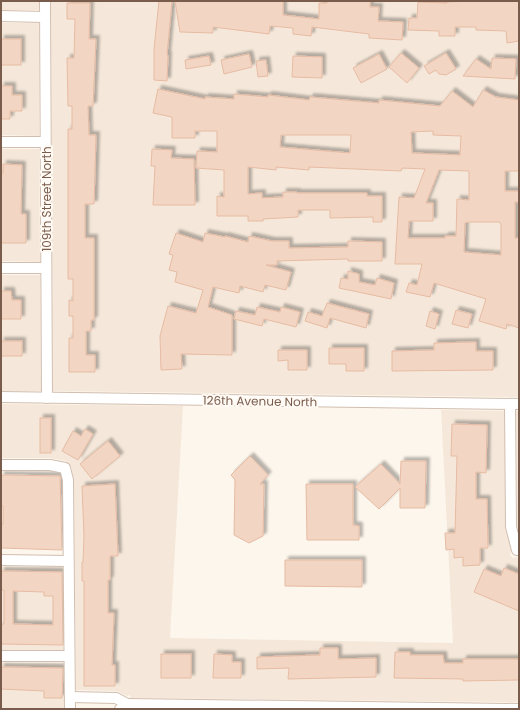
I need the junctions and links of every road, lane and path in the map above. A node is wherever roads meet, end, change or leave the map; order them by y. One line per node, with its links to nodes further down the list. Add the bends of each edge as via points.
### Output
1 (45, 1): 3 (street, 109th Street North)
2 (1, 16): 3 (street)
3 (45, 17): 5 (street, 109th Street North)
4 (1, 142): 5 (street)
5 (45, 142): 7 (street, 109th Street North)
6 (1, 268): 7 (street)
7 (46, 268): 9 (street, 109th Street North)
8 (1, 397): 9 (street, 126th Avenue North)
9 (47, 398): 10 (street, 126th Avenue North)
10 (515, 404): 12 (street, via 511,527)
11 (1, 465): 14 (street, via 50,465 65,468 68,480)
12 (518, 550)
13 (1, 560): 14 (street)
14 (68, 560): 16 (street)
15 (1, 656): 16 (street)
16 (69, 656): 17 (street)
17 (70, 697): 18 (street, via 116,698); 19 (street)
18 (124, 707): 20 (street)
19 (70, 709)
20 (519, 709)

